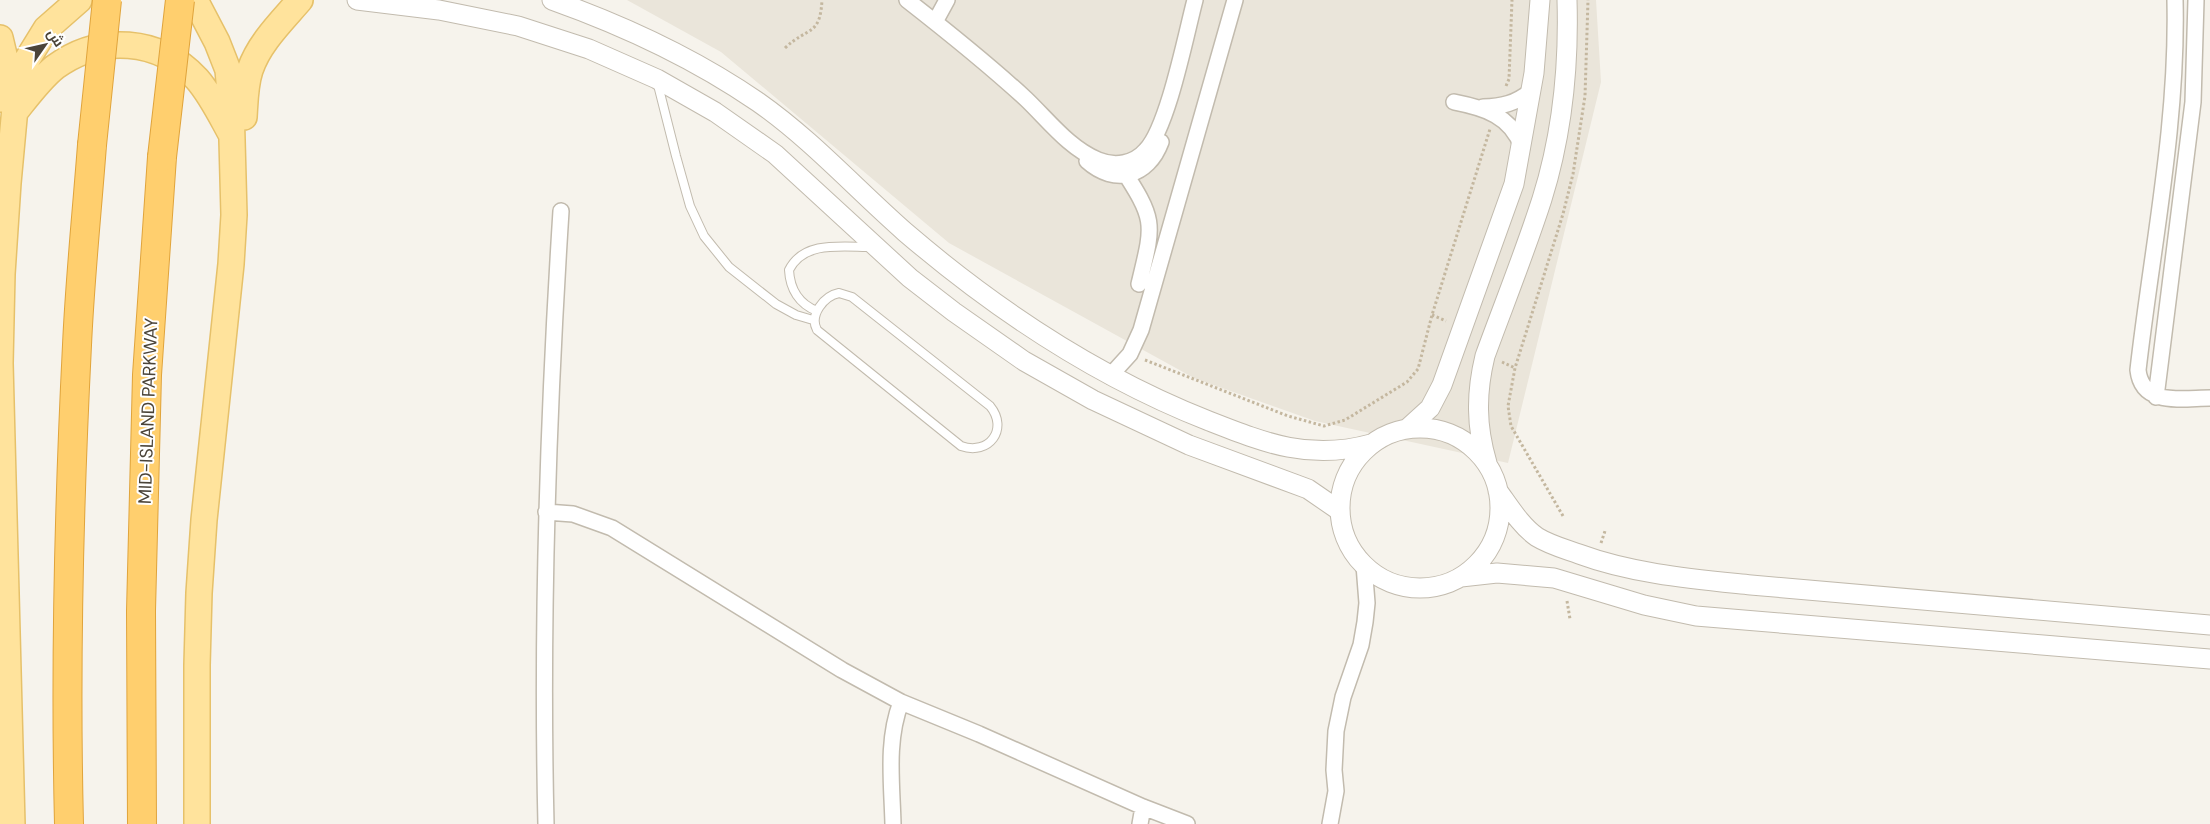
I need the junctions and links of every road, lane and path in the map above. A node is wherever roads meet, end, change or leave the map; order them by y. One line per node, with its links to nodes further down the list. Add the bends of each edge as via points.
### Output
1 (78, 0): 27 (main road, via 46,29 33,49)
2 (107, 0): 59 (highway, bridge, via 77,343 68,542)
3 (180, 0): 60 (highway, MID-ISLAND PARKWAY, bridge, via 162,157 147,394 141,611)
4 (195, 0): 29 (main road, via 228,70)
5 (300, 0): 31 (main road, via 254,59 247,81 243,136)
6 (356, 0): 22 (street, via 439,10 518,26 589,49)
7 (552, 0): 41 (street, via 665,47 751,98 821,152 949,268 1040,334)
8 (822, 0): 21 (path, via 818,26)
9 (907, 0): 19 (street)
10 (947, 0): 19 (street)
11 (1195, 0): 33 (street, via 1162,123 1161,142 1152,159 1138,171)
12 (1235, 0): 40 (street, via 1144,317)
13 (1512, 0): 24 (path, via 1509,79)
14 (1540, 0): 23 (street)
15 (1567, 0): 47 (street, via 1564,85 1556,142 1542,198 1480,377 1478,421)
16 (1588, 0): 51 (path, via 1585,96 1573,174 1515,368 1508,406 1511,426)
17 (2175, 0): 42 (street, via 2176,41 2169,138 2138,370 2143,387)
18 (2196, 0): 42 (street, via 2193,102)
19 (935, 22): 33 (street, via 1069,141 1089,156)
20 (0, 38): 27 (main road, via 6,69)
21 (785, 48)
22 (657, 79): 36 (street, via 715,112 775,154); 39 (lane, via 690,206 704,236 729,267 776,304)
23 (1531, 91): 26 (street, via 1506,105); 30 (street)
24 (1504, 94)
25 (1454, 102): 26 (street)
26 (1479, 107): 30 (street, via 1504,120 1518,137)
27 (7, 111): 29 (main road, via 67,59 96,47 128,44 160,52 187,69 208,94); 34 (main road)
28 (1492, 124): 40 (path, via 1418,369 1407,382 1344,420 1324,426 1288,416)
29 (231, 134): 31 (main road)
30 (1522, 148): 45 (street, via 1514,184 1442,385 1430,408)
31 (231, 159): 61 (main road, via 234,214 231,264 210,448 199,593)
32 (0, 160): 34 (main road)
33 (1123, 170): 37 (street, via 1150,217 1150,241)
34 (8, 183): 58 (main road, via 0,363)
35 (561, 211): 50 (street)
36 (875, 247): 38 (lane, via 824,248 798,256 789,270 790,284 803,303); 44 (street, via 996,342)
37 (1139, 284)
38 (817, 311): 39 (lane); 39 (lane, via 833,294 852,297 990,406 997,418 993,439 975,449 961,446 817,330)
39 (813, 320)
40 (1130, 354): 41 (street)
41 (1113, 377): 44 (street); 46 (street, via 1224,427 1295,449 1341,451)
42 (2156, 397): 43 (street)
43 (2210, 398)
44 (1103, 404): 49 (street, via 1190,445 1296,483)
45 (1408, 428): 46 (street); 47 (street, via 1430,428 1456,436)
46 (1371, 444): 49 (street, via 1349,469 1342,485)
47 (1487, 464): 48 (street)
48 (1498, 490): 53 (street, via 1500,505 1496,533 1482,558); 54 (street, via 1536,536 1596,561 1651,572 1751,585)
49 (1340, 511): 52 (street, via 1345,536)
50 (546, 512): 56 (street, via 573,514 612,528 842,670); 62 (street, via 543,663)
51 (1563, 516)
52 (1364, 565): 53 (street, via 1394,584 1412,588 1430,587); 66 (street, via 1365,622 1336,731 1336,791)
53 (1461, 577): 55 (street, via 1497,573 1554,578 1644,605 1696,616)
54 (2210, 624)
55 (2210, 659)
56 (901, 702): 57 (street); 63 (street, via 891,741)
57 (1143, 807): 64 (street); 65 (street)
58 (12, 824)
59 (68, 824)
60 (142, 824)
61 (197, 824)
62 (546, 824)
63 (893, 824)
64 (1140, 824)
65 (1187, 824)
66 (1330, 824)

